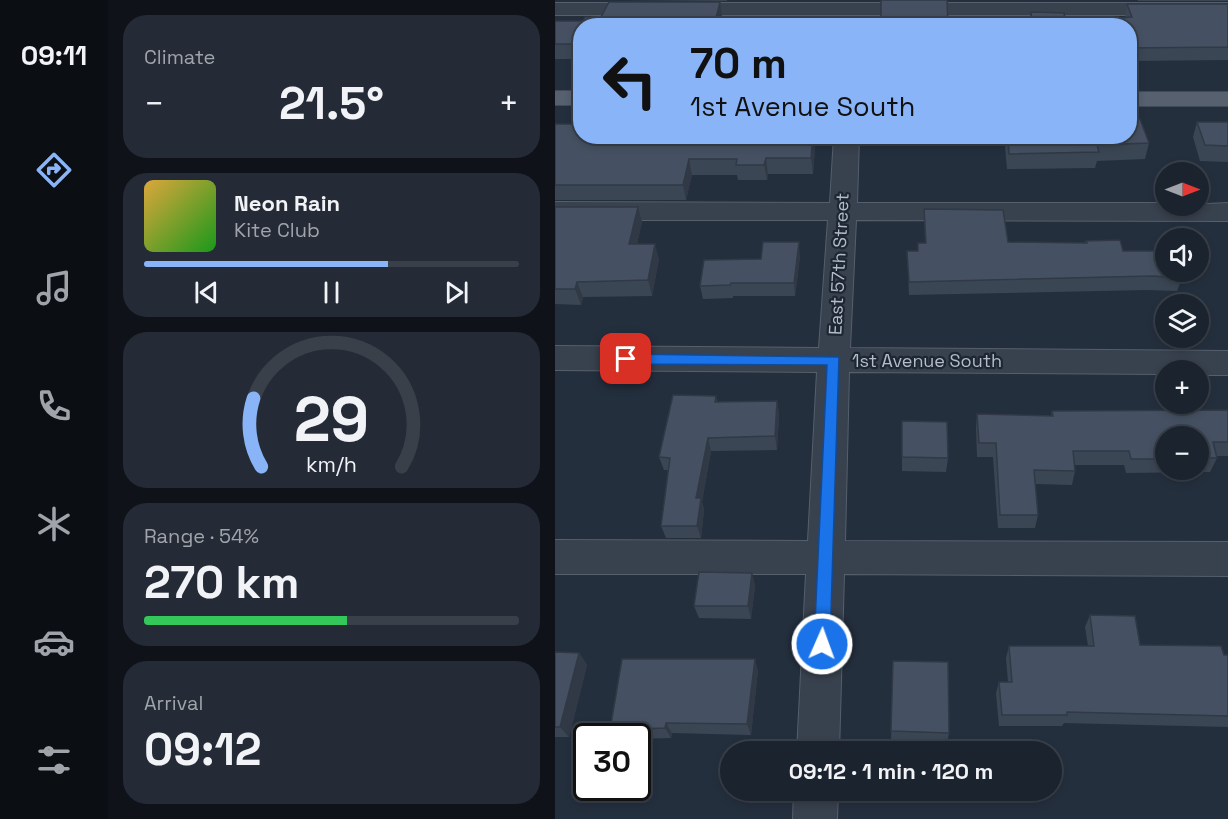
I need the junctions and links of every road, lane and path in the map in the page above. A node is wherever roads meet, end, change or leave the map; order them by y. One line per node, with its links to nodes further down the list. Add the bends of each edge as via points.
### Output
1 (555, 9): 3 (street)
2 (1228, 9): 3 (street)
3 (851, 12)
4 (555, 98): 5 (main road)
5 (573, 98)
6 (1137, 99): 7 (main road)
7 (1228, 99)
8 (846, 144): 10 (street, East 57th Street)
9 (555, 212): 10 (street)
10 (841, 212): 11 (street); 13 (street, East 57th Street)
11 (1228, 212)
12 (555, 358): 13 (street, 1st Avenue South)
13 (834, 360): 14 (street, 1st Avenue South); 16 (street, East 57th Street)
14 (1228, 363)
15 (555, 557): 16 (street)
16 (826, 558): 17 (street); 18 (street, East 57th Street)
17 (1228, 559)
18 (818, 741)
19 (816, 801): 20 (street)
20 (815, 819)

